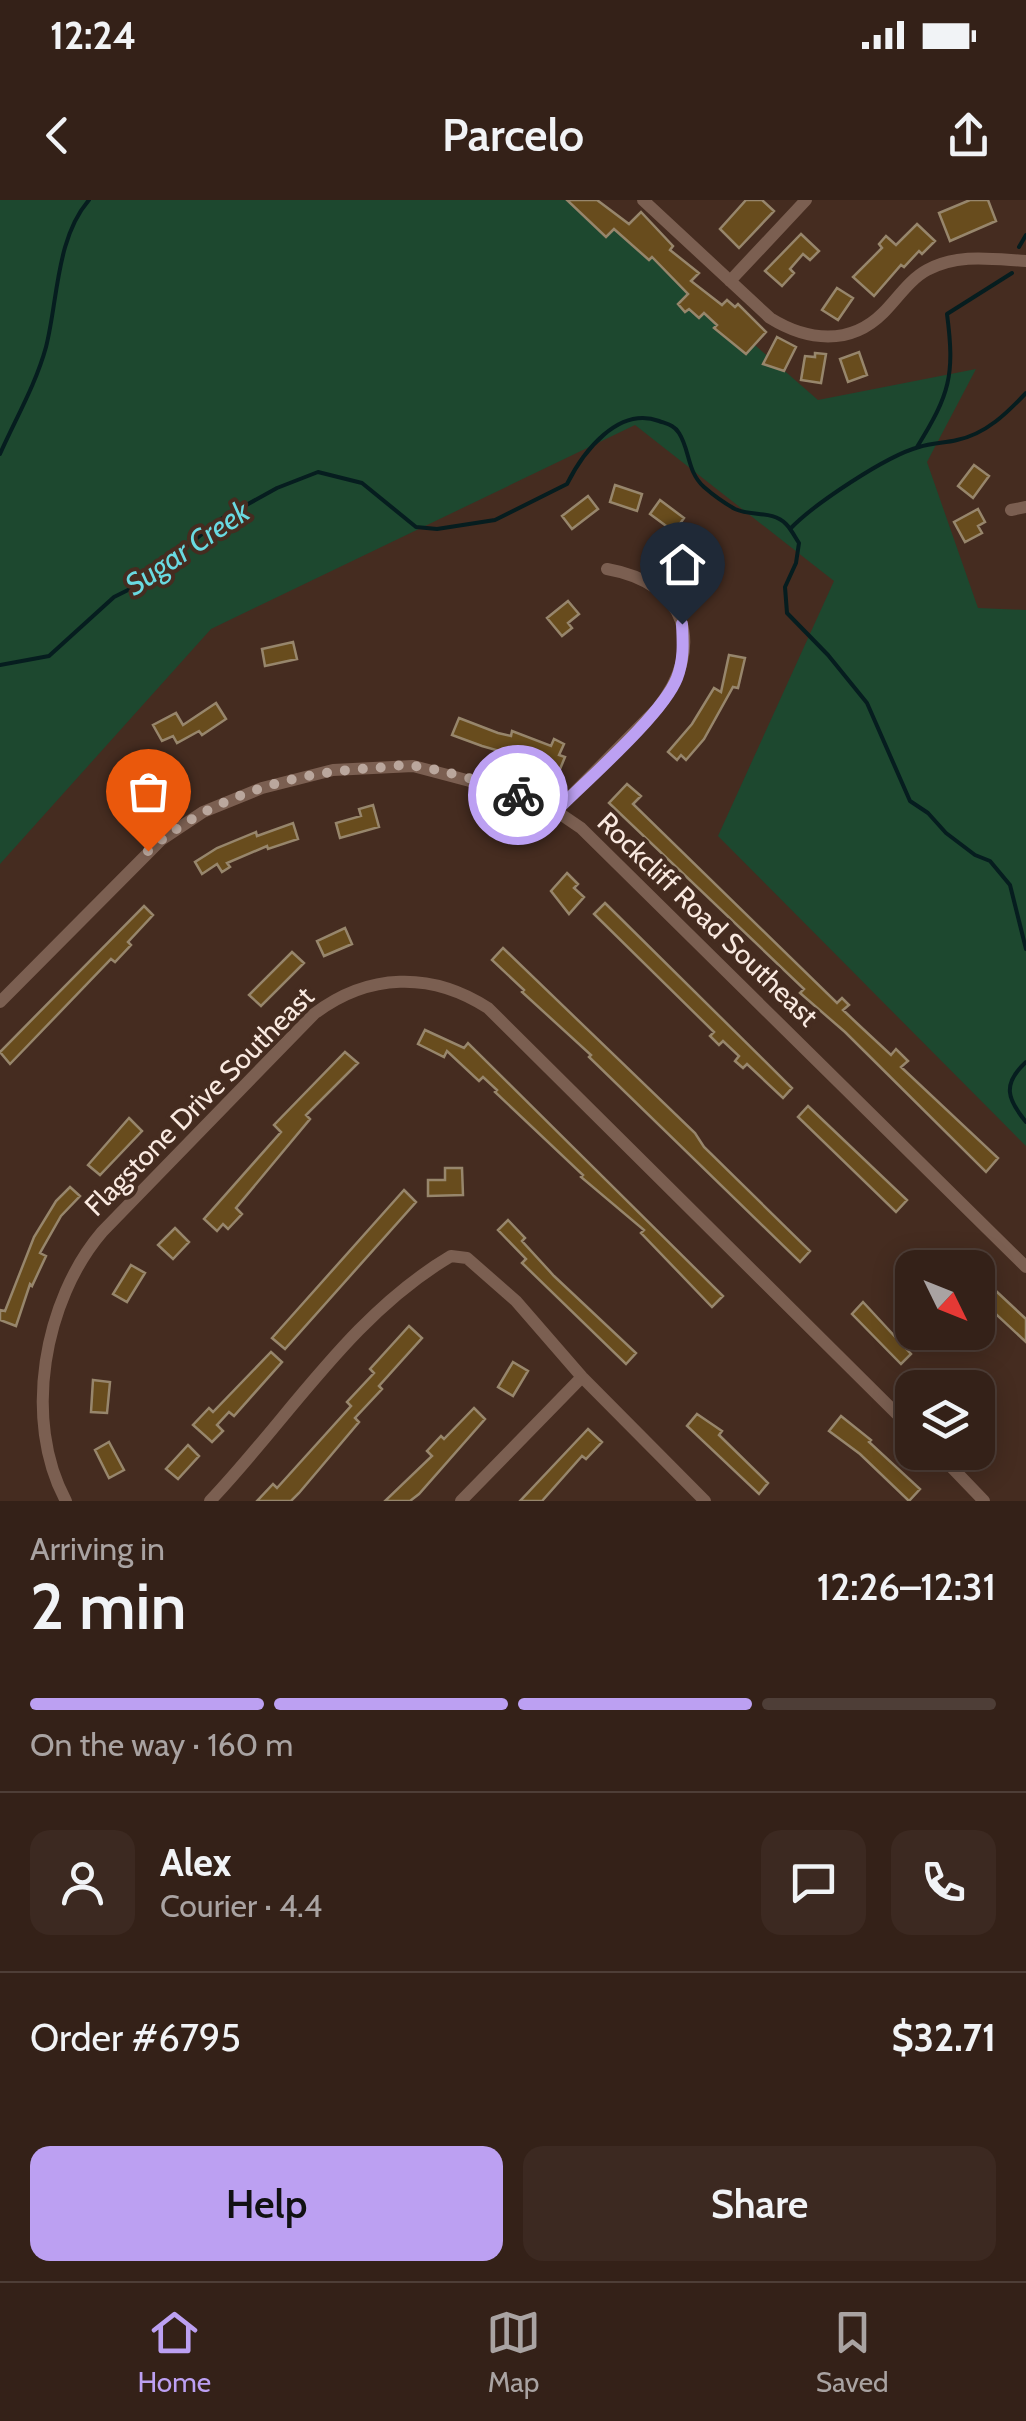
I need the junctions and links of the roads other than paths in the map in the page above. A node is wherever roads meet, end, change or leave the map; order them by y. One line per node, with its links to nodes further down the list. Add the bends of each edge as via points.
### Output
1 (643, 200): 4 (street)
2 (806, 200): 4 (street)
3 (1026, 261): 4 (street, via 947,261 924,271 859,331 837,337 792,332)
4 (730, 281)
5 (1026, 507): 6 (street)
6 (1011, 510)
7 (606, 568): 8 (street, via 656,584 673,604 682,624 681,665 657,710)
8 (556, 811): 9 (street, Rockcliff Road Southeast, via 414,766 332,770 262,788 203,812 161,840); 10 (street, Rockcliff Road Southeast, via 614,859)
9 (0, 1002)
10 (1026, 1267)
11 (582, 1377): 15 (street, via 516,1301 467,1258 451,1256 398,1291 353,1335); 16 (street); 17 (street)
12 (895, 1412): 14 (street, Flagstone Drive Southeast, via 488,1008 441,985 391,981 342,995 314,1014 82,1258 54,1320 44,1398 48,1456)
13 (954, 1470): 18 (street)
14 (66, 1501)
15 (210, 1501)
16 (462, 1501)
17 (704, 1501)
18 (984, 1501)

